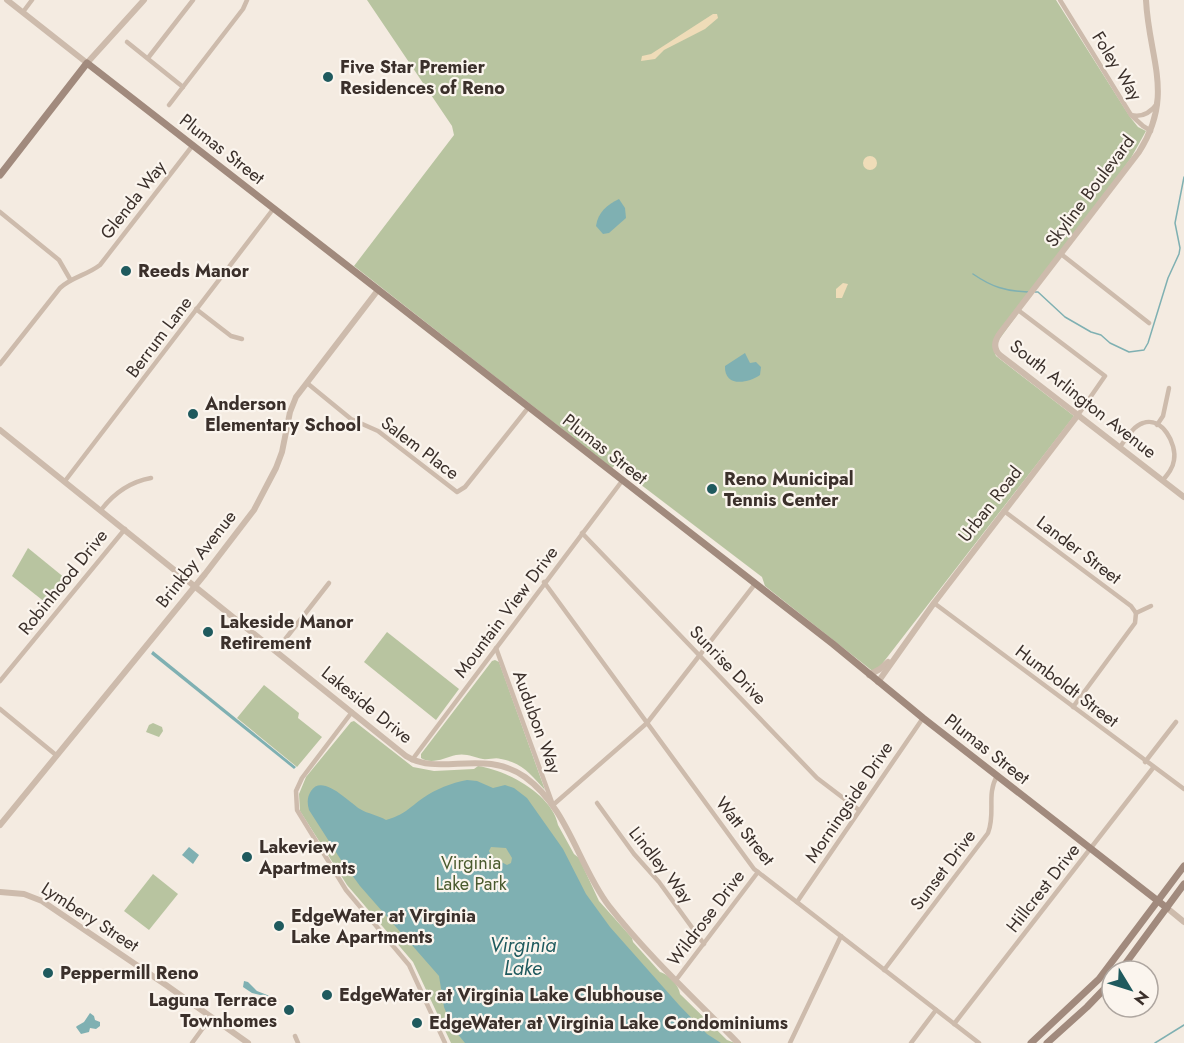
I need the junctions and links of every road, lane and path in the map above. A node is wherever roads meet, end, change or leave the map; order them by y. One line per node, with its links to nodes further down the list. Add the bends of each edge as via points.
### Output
1 (7, 0): 8 (street, Plumas Street)
2 (32, 0): 8 (street)
3 (144, 0): 11 (street)
4 (193, 0): 10 (street)
5 (247, 0): 12 (street)
6 (1060, 0): 15 (street, Foley Way)
7 (1146, 0): 13 (street, Skyline Boulevard)
8 (23, 12): 11 (street, Plumas Street)
9 (127, 42): 10 (street)
10 (148, 58): 12 (street)
11 (87, 63): 17 (main road, Plumas Street); 18 (main road)
12 (183, 87): 14 (street)
13 (1158, 102): 15 (street, Foley Way, via 1142,116); 16 (street, Skyline Boulevard)
14 (169, 105)
15 (1131, 115): 16 (street, Foley Way)
16 (1151, 131): 21 (street, Skyline Boulevard)
17 (193, 145): 19 (main road, Plumas Street); 22 (street, Glenda Way, via 94,270)
18 (0, 175)
19 (274, 208): 23 (main road, Plumas Street); 24 (street, Berrum Lane)
20 (0, 212): 22 (street, via 59,260)
21 (1061, 254): 25 (street, Skyline Boulevard); 26 (street)
22 (70, 279): 29 (street)
23 (378, 290): 30 (street, Brinkby Avenue); 32 (main road, Plumas Street)
24 (196, 309): 27 (street, via 231,336); 40 (street, Berrum Lane)
25 (1018, 310): 28 (street, Skyline Boulevard); 33 (street, Urban Road, via 1105,376)
26 (1149, 323)
27 (243, 339)
28 (995, 346): 33 (street, South Arlington Avenue, via 1000,355)
29 (0, 364)
30 (307, 383): 32 (street, Salem Place, via 351,419 378,431 457,492); 50 (street, Brinkby Avenue, via 292,404 282,453 264,494)
31 (1169, 388): 34 (street)
32 (528, 408): 41 (main road, Plumas Street)
33 (1078, 415): 37 (street, South Arlington Avenue); 44 (street, Urban Road)
34 (1157, 425): 37 (street, via 1139,425); 39 (street, via 1168,433 1174,454)
35 (2, 432): 36 (street); 40 (street, Lakeside Drive)
36 (0, 440)
37 (1120, 447): 39 (street, South Arlington Avenue)
38 (150, 478): 43 (street, via 117,492)
39 (1163, 480): 42 (street, South Arlington Avenue)
40 (65, 481): 43 (street, Lakeside Drive)
41 (622, 481): 46 (street, Mountain View Drive); 49 (main road, Plumas Street)
42 (1184, 497)
43 (101, 510): 45 (street, Lakeside Drive)
44 (1004, 511): 51 (street, Urban Road); 53 (street, Lander Street)
45 (125, 529): 50 (street, Lakeside Drive); 59 (street, Robinhood Drive)
46 (582, 533): 47 (street, Mountain View Drive); 57 (street, Sunrise Drive)
47 (544, 582): 54 (street, Mountain View Drive); 66 (street, Watt Street)
48 (329, 583): 56 (street)
49 (755, 584): 57 (street); 58 (main road, Plumas Street)
50 (195, 586): 56 (street, Lakeside Drive); 67 (street, Brinkby Avenue)
51 (934, 603): 55 (street, Urban Road); 61 (street, Humboldt Street)
52 (1151, 606): 53 (street)
53 (1136, 613): 61 (street, via 1135,623)
54 (496, 648): 68 (street, Mountain View Drive); 74 (street, Audubon Way)
55 (899, 650): 58 (street, Urban Road, via 883,668); 60 (street, Urban Road)
56 (276, 651): 63 (street, Lakeside Drive)
57 (699, 655): 66 (street); 75 (street, Sunrise Drive, via 817,777)
58 (869, 675): 60 (main road, Plumas Street)
59 (0, 681)
60 (878, 682): 64 (main road, Plumas Street)
61 (1072, 707): 69 (street, Humboldt Street)
62 (0, 710): 67 (street)
63 (352, 712): 68 (street, Lakeside Drive); 99 (street, via 302,778 296,791 297,810 351,896 409,965)
64 (923, 718): 71 (main road, Plumas Street); 75 (street, Morningside Drive)
65 (1176, 722): 69 (street)
66 (647, 723): 74 (street); 79 (street, Watt Street)
67 (56, 755): 76 (street, Brinkby Avenue)
68 (412, 760): 74 (street, Lakeside Drive, via 503,766 530,781)
69 (1145, 762): 70 (street, Humboldt Street)
70 (1153, 768): 72 (street, Humboldt Street); 77 (street, Hillcrest Drive)
71 (997, 776): 77 (main road, Plumas Street); 89 (street, Sunset Drive, via 991,790 992,819 988,833)
72 (1184, 789)
73 (597, 803): 87 (street, Lindley Way)
74 (553, 805): 90 (street, Lakeside Drive, via 604,899)
75 (860, 810): 83 (street, Morningside Drive)
76 (0, 825)
77 (1091, 848): 82 (main road, Plumas Street); 94 (street, Hillcrest Drive)
78 (1184, 866): 82 (main road)
79 (758, 872): 83 (street, Watt Street); 87 (street, Wildrose Drive)
80 (1184, 885): 84 (main road)
81 (0, 892): 93 (street, Lymbery Street, via 24,894 42,901)
82 (1159, 900): 84 (main road, Plumas Street); 104 (main road, via 1099,979)
83 (797, 902): 86 (street, Watt Street)
84 (1167, 908): 85 (street, Plumas Street); 88 (main road)
85 (1184, 922)
86 (841, 936): 89 (street, Watt Street); 101 (street)
87 (704, 944): 90 (street, Wildrose Drive)
88 (1129, 959)
89 (884, 970): 92 (street, Watt Street)
90 (676, 980): 100 (street, Lakeside Drive)
91 (1100, 993): 105 (main road)
92 (936, 1010): 94 (street, Watt Street); 102 (street)
93 (211, 1017): 95 (street); 96 (street, Lymbery Street)
94 (954, 1024): 103 (street, Watt Street)
95 (192, 1043)
96 (248, 1043)
97 (291, 1043): 98 (street, via 295,1036)
98 (298, 1043)
99 (446, 1043)
100 (738, 1043)
101 (790, 1043)
102 (911, 1043)
103 (979, 1043)
104 (1031, 1043)
105 (1047, 1043)

